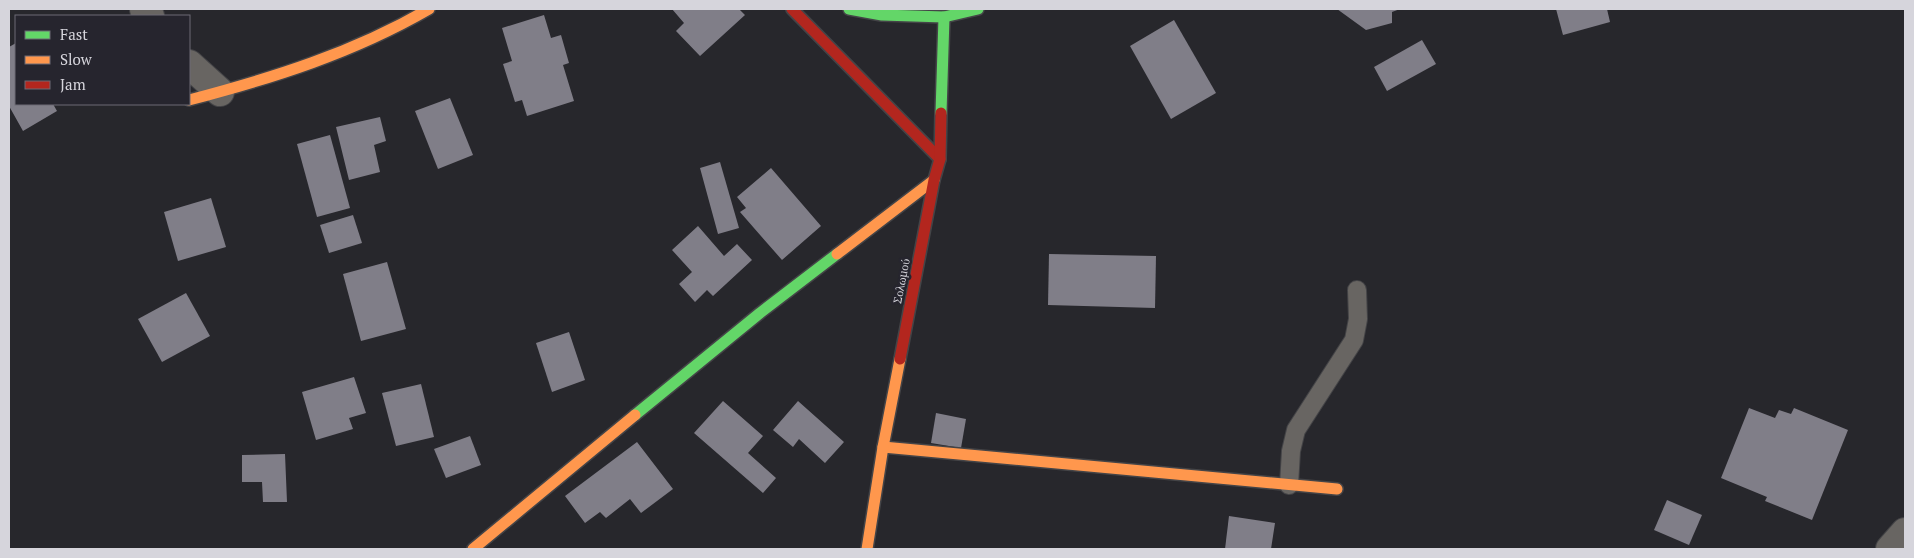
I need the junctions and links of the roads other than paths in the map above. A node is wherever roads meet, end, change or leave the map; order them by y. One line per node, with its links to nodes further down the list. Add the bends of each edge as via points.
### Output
1 (429, 9): 7 (street, via 360,46)
2 (792, 9): 9 (street)
3 (849, 9): 5 (street)
4 (978, 9): 5 (street)
5 (944, 17): 9 (street, Σολωμού)
6 (190, 65): 7 (street)
7 (220, 92): 8 (street)
8 (190, 100)
9 (940, 159): 10 (street, Σολωμού)
10 (934, 180): 12 (street, Σολωμού); 16 (street, via 760,313)
11 (1357, 290): 13 (lane, via 1358,319 1354,340 1296,430 1291,451)
12 (883, 447): 13 (street); 17 (street, Σολωμού)
13 (1290, 485): 14 (street)
14 (1337, 489)
15 (1905, 532): 18 (street)
16 (473, 549)
17 (867, 549)
18 (1890, 549)

